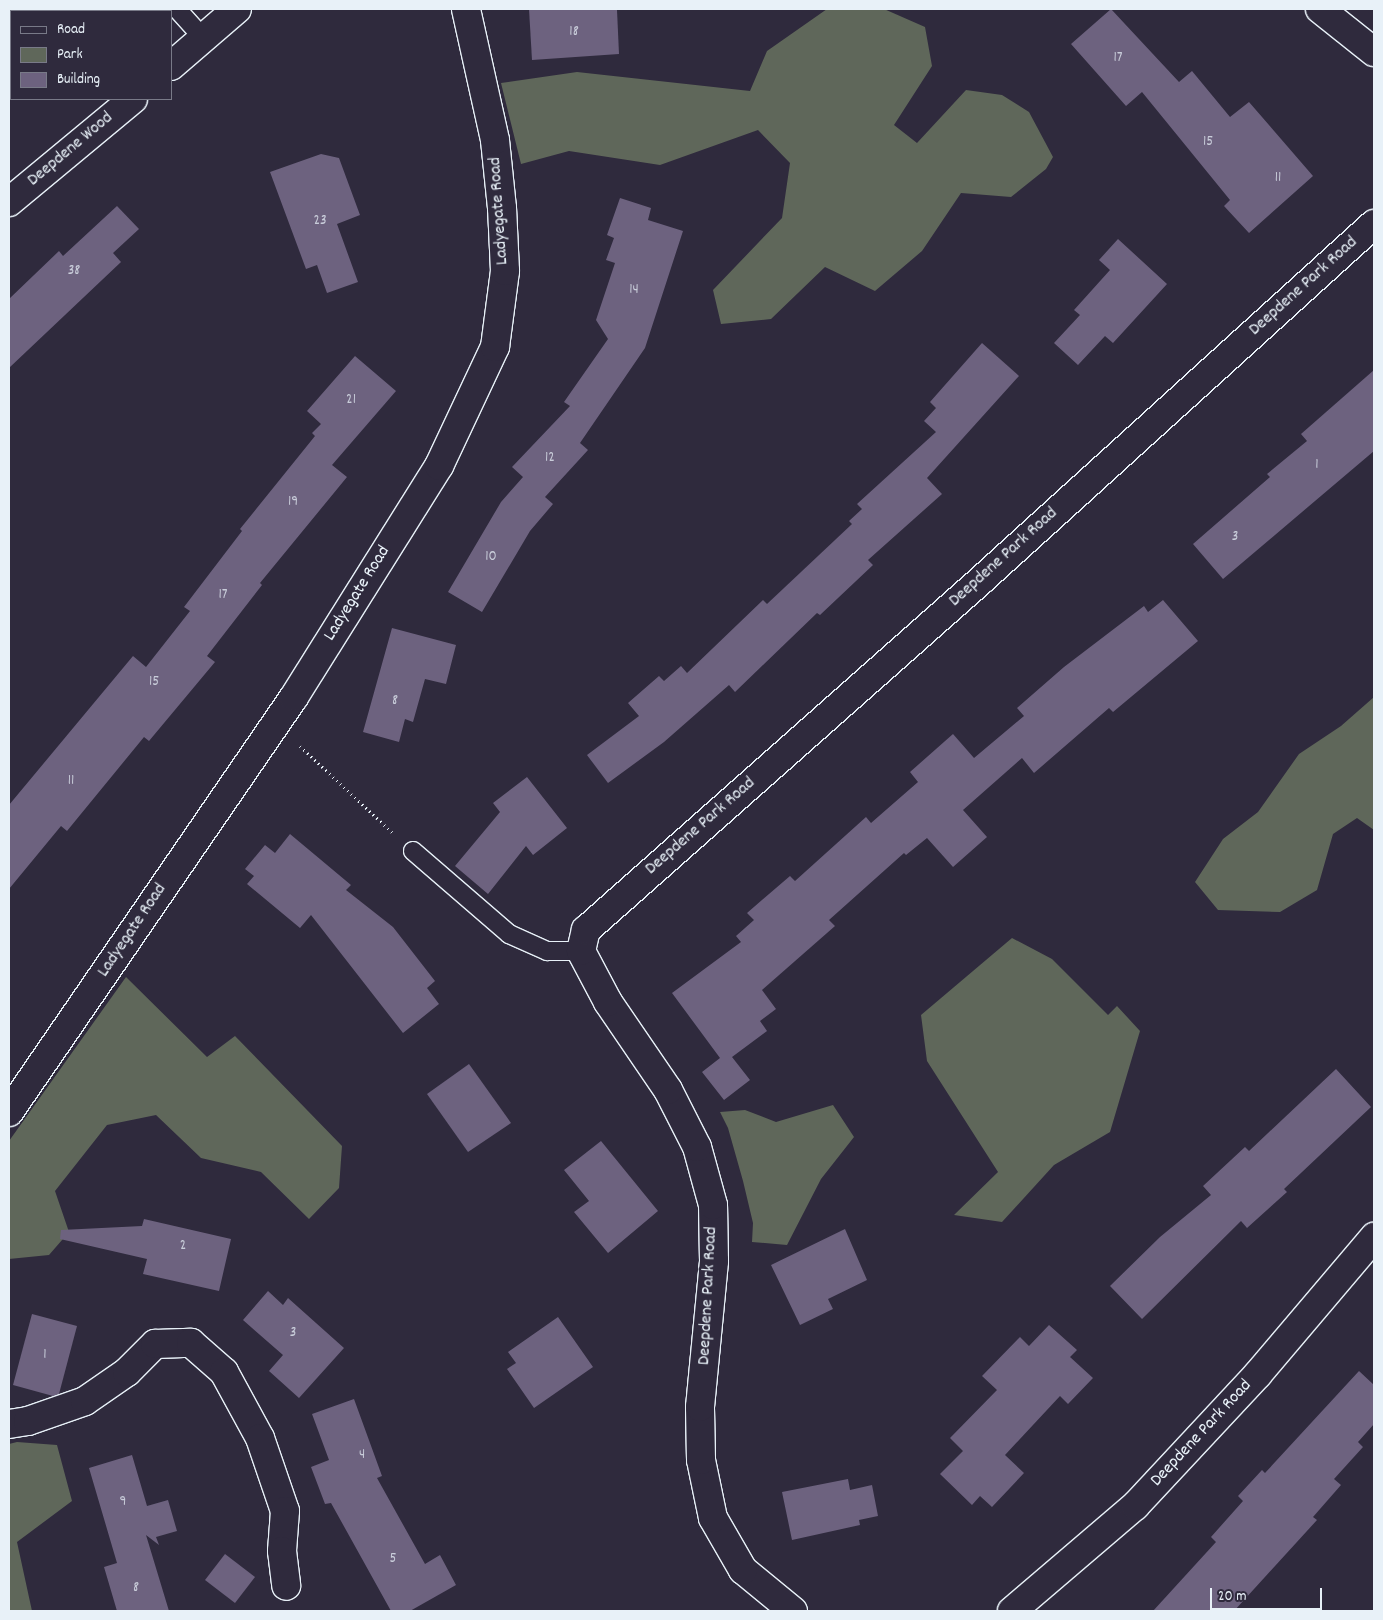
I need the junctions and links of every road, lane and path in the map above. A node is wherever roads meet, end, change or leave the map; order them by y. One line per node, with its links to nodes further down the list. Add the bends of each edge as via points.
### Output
1 (177, 9): 5 (lane)
2 (237, 9): 5 (street)
3 (466, 9): 11 (street, Ladyegate Road, via 495,140 502,208 505,271 495,347 439,466)
4 (1320, 9): 6 (street)
5 (203, 38): 7 (street)
6 (1374, 52)
7 (172, 65)
8 (132, 100): 9 (street, Deepdene Wood)
9 (9, 202)
10 (1374, 224): 13 (street, Deepdene Park Road, via 979,582 603,913 586,930)
11 (276, 723): 12 (path); 14 (street, Ladyegate Road)
12 (413, 851): 13 (lane, via 509,934 547,951)
13 (581, 951): 18 (street, Deepdene Park Road, via 608,1002 668,1090 697,1147 713,1205 714,1261 700,1407 701,1460 713,1518 743,1570)
14 (9, 1112)
15 (1374, 1237): 19 (street, Deepdene Park Road, via 1258,1374 1135,1506)
16 (9, 1424): 17 (street, via 28,1421 85,1401 127,1372 155,1344 191,1343 224,1372 260,1438 285,1511 282,1551)
17 (286, 1586)
18 (793, 1611)
19 (1012, 1611)

